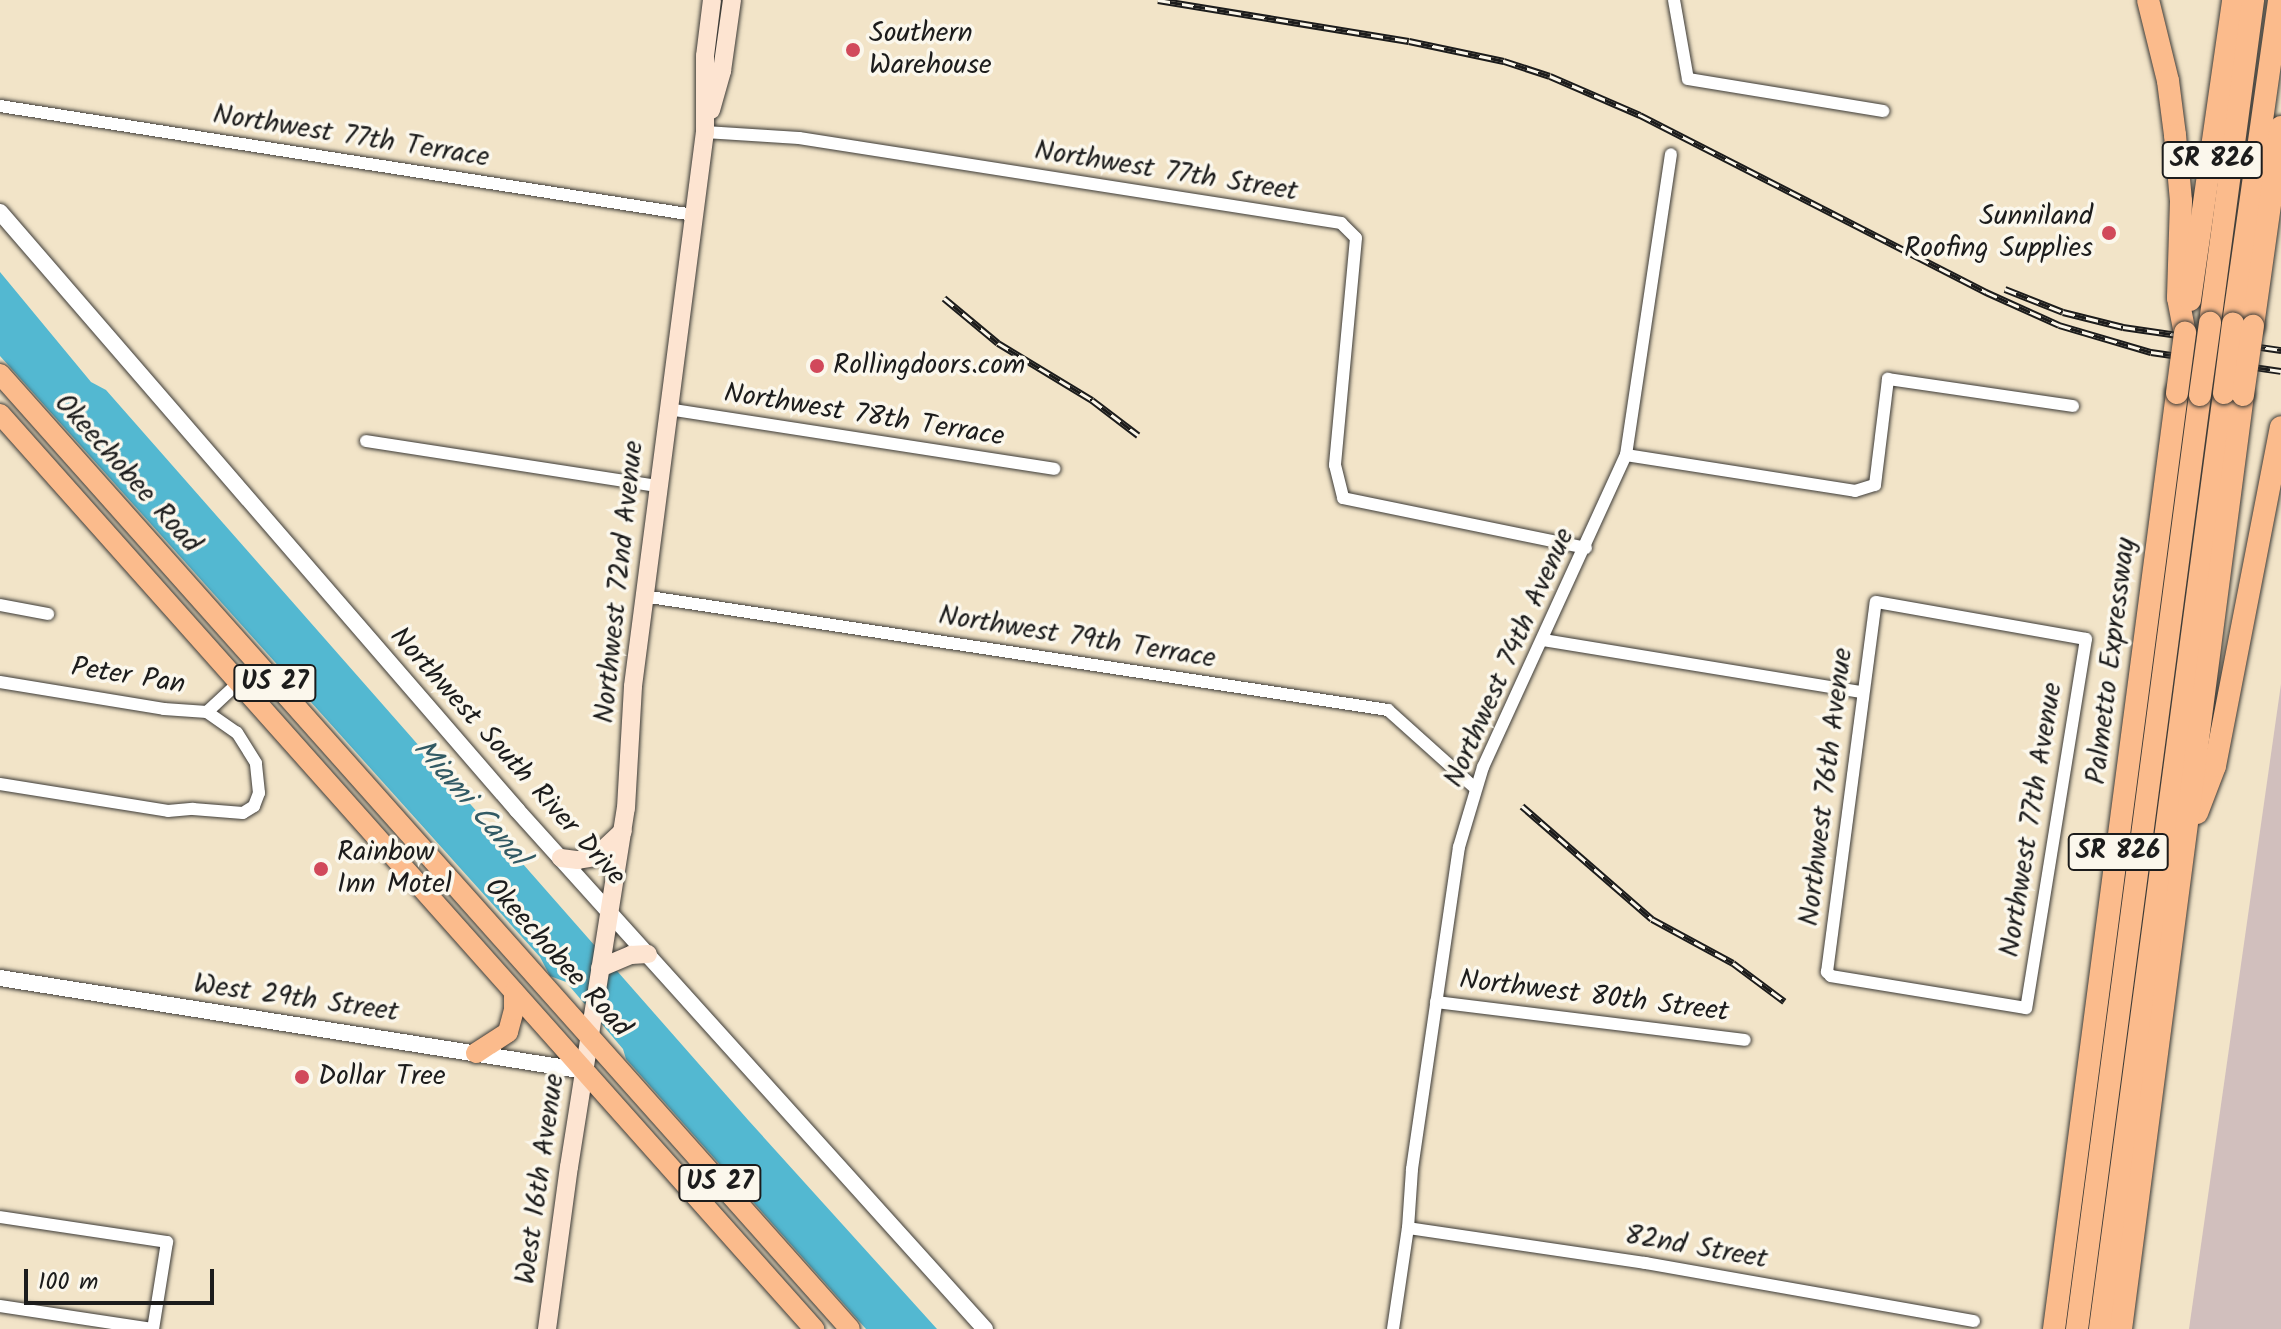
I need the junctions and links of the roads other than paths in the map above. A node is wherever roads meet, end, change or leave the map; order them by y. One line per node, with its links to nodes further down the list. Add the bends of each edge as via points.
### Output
1 (712, 0): 11 (main road, Northwest 72nd Avenue, via 705,56)
2 (732, 0): 11 (main road, Northwest 72nd Avenue, via 722,71)
3 (2148, 0): 15 (highway, via 2168,81 2177,156 2178,298)
4 (2233, 0): 15 (highway, Palmetto Expressway / SR 826)
5 (2253, 0): 64 (highway, bridge)
6 (2279, 0): 16 (highway)
7 (1675, 4): 9 (street, via 1688,79)
8 (0, 106): 14 (street, Northwest 77th Terrace)
9 (1883, 111)
10 (2281, 127): 16 (highway, SR 826)
11 (705, 132): 14 (main road, Northwest 72nd Avenue); 27 (street, Northwest 77th Street, via 799,138 1341,223 1356,238 1335,465 1343,498)
12 (1671, 154): 24 (street, Northwest 74th Avenue)
13 (0, 212): 41 (street, Northwest South River Drive)
14 (694, 215): 20 (main road, Northwest 72nd Avenue)
15 (2185, 324): 57 (highway, Palmetto Expressway / SR 826, bridge)
16 (2243, 325): 18 (highway, SR 826, bridge)
17 (0, 374): 49 (highway, Okeechobee Road / US 27)
18 (2234, 394): 40 (highway, SR 826); 65 (highway)
19 (2073, 406): 24 (street, via 1888,379 1875,485 1855,491)
20 (668, 409): 25 (street, Northwest 78th Terrace); 26 (main road, Northwest 72nd Avenue)
21 (0, 414): 34 (highway, Okeechobee Road / US 27)
22 (2281, 427): 40 (highway, via 2215,766)
23 (366, 441): 26 (street)
24 (1626, 455): 27 (street, Northwest 74th Avenue)
25 (1054, 469)
26 (658, 486): 28 (main road, Northwest 72nd Avenue)
27 (1586, 548): 32 (street, Northwest 74th Avenue)
28 (643, 596): 38 (street, Northwest 79th Terrace, via 1388,710); 39 (main road, Northwest 72nd Avenue)
29 (0, 605): 30 (street)
30 (48, 614)
31 (2086, 639): 35 (street, Northwest 76th Avenue, via 1876,602); 45 (street, Northwest 77th Avenue, via 2026,1008)
32 (1543, 640): 35 (street); 38 (street, Northwest 74th Avenue)
33 (0, 682): 36 (street, Peter Pan)
34 (238, 683): 36 (street, Peter Pan); 47 (highway, Okeechobee Road / US 27)
35 (1862, 692): 45 (street, Northwest 76th Avenue, via 1827,972)
36 (207, 712): 37 (street, via 246,742 259,777 254,806 243,813 168,811)
37 (0, 784)
38 (1475, 788): 48 (street, Northwest 74th Avenue, via 1459,847)
39 (623, 831): 41 (main road, via 595,857); 42 (main road, Northwest 72nd Avenue)
40 (2185, 848): 66 (highway, SR 826)
41 (561, 858): 42 (street, Northwest South River Drive)
42 (609, 911): 43 (street, Northwest South River Drive); 44 (main road, Northwest 72nd Avenue)
43 (639, 954): 44 (main road); 62 (street, Northwest South River Drive)
44 (600, 968): 49 (main road, Northwest 72nd Avenue)
45 (1831, 976)
46 (0, 978): 51 (street, West 29th Street)
47 (514, 992): 51 (highway, via 508,1032); 52 (highway, Okeechobee Road / US 27)
48 (1436, 1002): 50 (street, Northwest 80th Street); 54 (street, Northwest 74th Avenue)
49 (592, 1028): 52 (main road, West 16th Avenue); 61 (highway, Okeechobee Road / US 27)
50 (1745, 1040)
51 (476, 1053): 52 (street, West 29th Street)
52 (585, 1071): 59 (main road, West 16th Avenue); 60 (highway, Okeechobee Road / US 27)
53 (0, 1217): 58 (street, via 167,1242)
54 (1408, 1228): 56 (street, 82nd Street); 63 (street, Northwest 74th Avenue)
55 (0, 1306): 58 (street)
56 (1974, 1321)
57 (2055, 1323)
58 (152, 1329)
59 (547, 1329)
60 (814, 1329)
61 (850, 1329)
62 (985, 1329)
63 (1393, 1329)
64 (2077, 1329)
65 (2100, 1329)
66 (2121, 1329)

